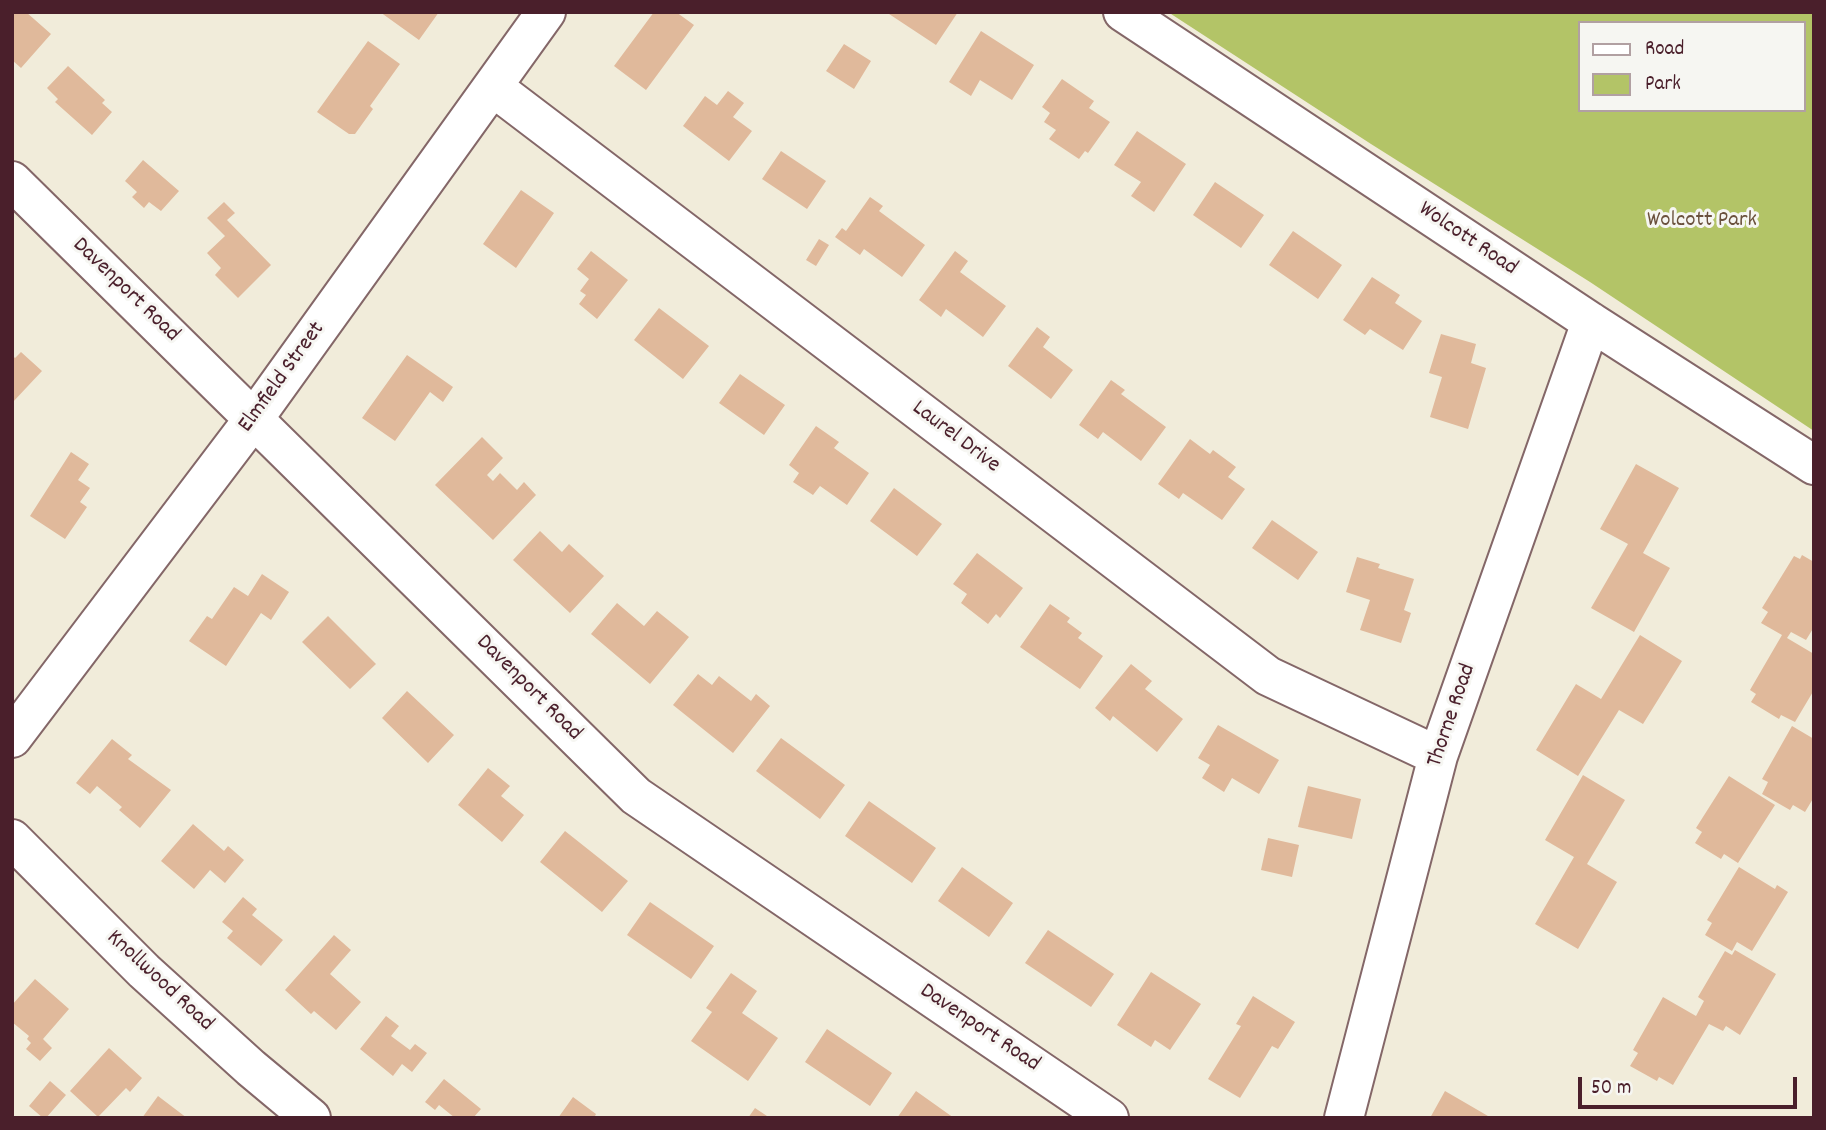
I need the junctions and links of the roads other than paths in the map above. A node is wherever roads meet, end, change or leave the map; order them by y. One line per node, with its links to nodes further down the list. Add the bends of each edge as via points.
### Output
1 (546, 12): 3 (street, Elmfield Street)
2 (1123, 12): 5 (street, Wolcott Road)
3 (493, 87): 6 (street, Elmfield Street); 9 (street, Laurel Drive, via 1268,676)
4 (12, 181): 6 (street, Davenport Road)
5 (1591, 322): 7 (street, Wolcott Road); 9 (street, Thorne Road)
6 (255, 418): 8 (street, Elmfield Street); 12 (street, Davenport Road, via 636,796)
7 (1814, 465)
8 (12, 738)
9 (1438, 756): 13 (street, Thorne Road)
10 (12, 839): 11 (street, Knollwood Road, via 144,971)
11 (311, 1118)
12 (1109, 1118)
13 (1344, 1118)

